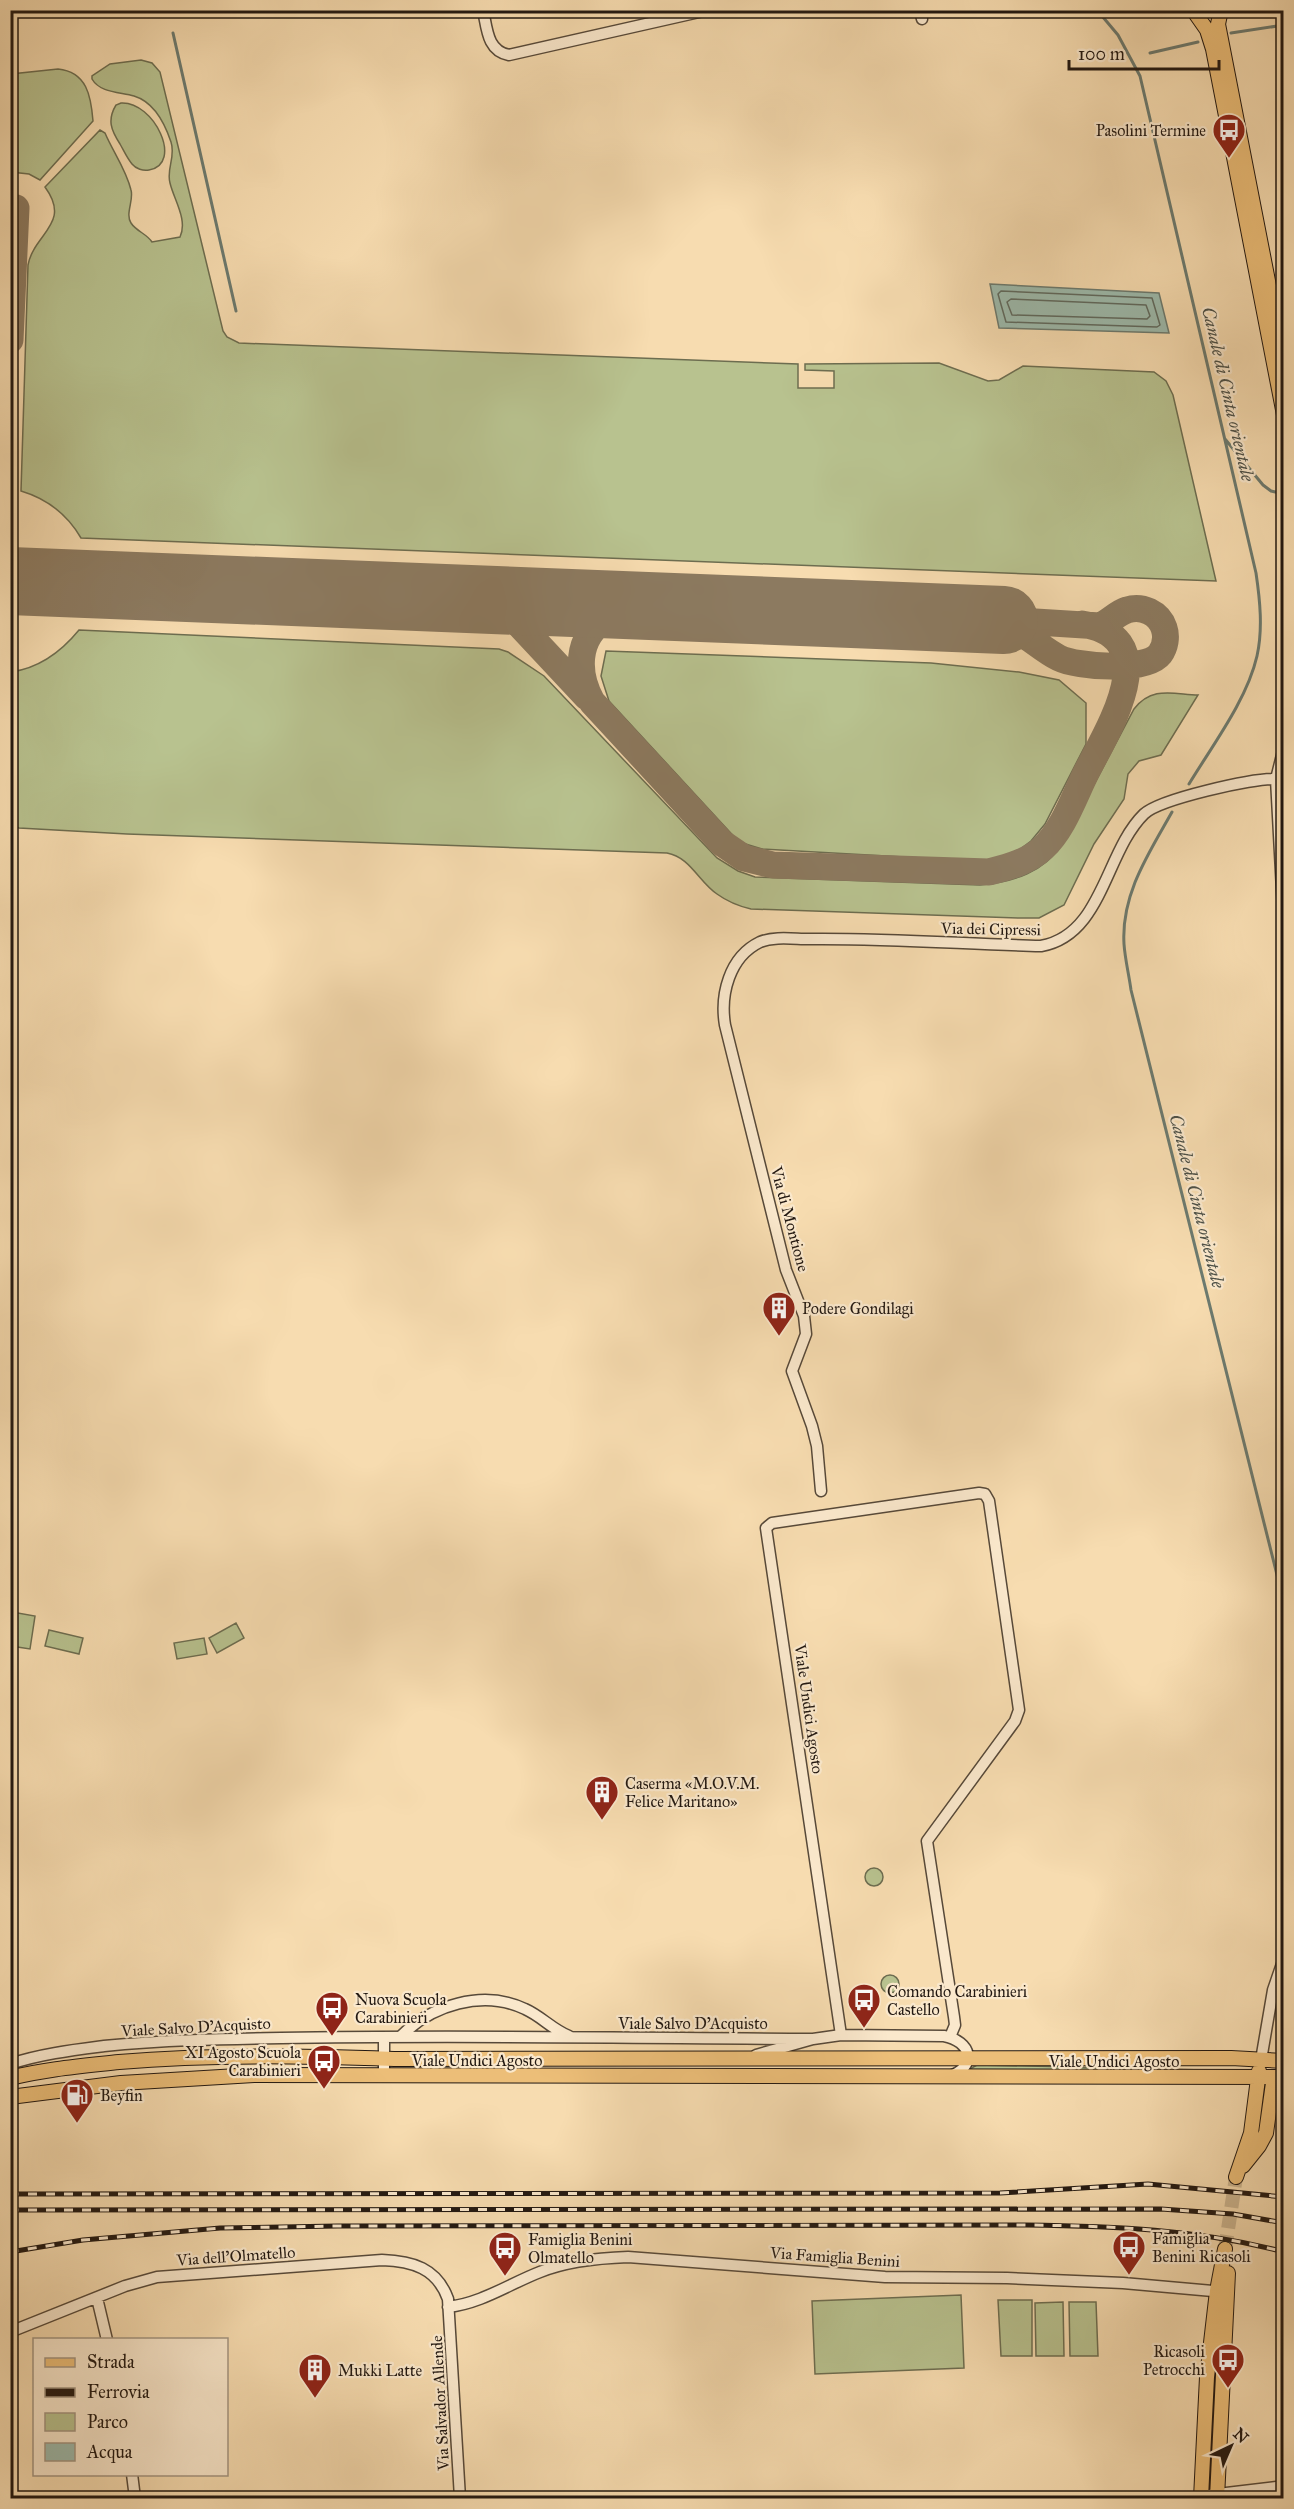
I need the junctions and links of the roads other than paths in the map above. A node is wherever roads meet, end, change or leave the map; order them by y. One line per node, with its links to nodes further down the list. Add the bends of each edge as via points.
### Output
1 (483, 10): 2 (street, via 496,49 515,55)
2 (708, 10)
3 (1193, 10): 6 (main road, via 1207,30 1213,49)
4 (1221, 10): 5 (main road, via 1218,24)
5 (1284, 363)
6 (1284, 415)
7 (1284, 747): 8 (street)
8 (1276, 779): 9 (street); 10 (street, Via dei Cipressi, via 1173,800 1149,810 1127,839 1083,922 1055,943 1041,946 767,940 744,955)
9 (1284, 928)
10 (726, 987): 11 (street, Via di Montione, via 725,1025 786,1270 804,1316 806,1334 792,1371 812,1426)
11 (821, 1491)
12 (1284, 1958): 22 (street, via 1273,1990)
13 (842, 2036): 16 (street, Viale Undici Agosto); 16 (street, Viale Undici Agosto, via 766,1529 772,1523 979,1493 989,1501 1019,1710 1015,1721 927,1841 955,2025); 18 (street, Viale Undici Agosto)
14 (384, 2037): 15 (street, Viale Salvo D'Acquisto); 21 (street); 24 (street, Viale Salvo D'Acquisto, via 139,2042 66,2051)
15 (400, 2037): 17 (street, Viale Salvo D'Acquisto); 17 (street, Viale Salvo D'Acquisto, via 439,2009 485,2001 524,2008)
16 (950, 2037): 20 (street, via 962,2044)
17 (573, 2038): 18 (street, Viale Salvo D'Acquisto)
18 (813, 2038): 19 (street, Viale Undici Agosto)
19 (733, 2058): 20 (main road, Viale Undici Agosto); 21 (main road, Viale Undici Agosto)
20 (968, 2058): 22 (main road, Viale Undici Agosto); 27 (street, via 963,2069)
21 (384, 2059): 25 (street); 26 (main road, Viale Undici Agosto, via 297,2055 145,2060)
22 (1261, 2060): 23 (main road, Viale Undici Agosto); 28 (main road)
23 (1284, 2061)
24 (10, 2064)
25 (384, 2076): 27 (main road, Viale Undici Agosto); 30 (main road, Viale Undici Agosto, via 207,2076)
26 (10, 2078)
27 (944, 2078): 28 (main road, Viale Undici Agosto)
28 (1258, 2083): 29 (main road, Viale Undici Agosto); 29 (main road, via 1251,2133 1236,2176 1263,2140)
29 (1280, 2084)
30 (10, 2097)
31 (1225, 2251): 32 (main road)
32 (1222, 2292): 34 (street, Via Famiglia Benini, via 1088,2281 885,2277 627,2257 554,2267 476,2301); 37 (main road, via 1207,2377); 38 (main road)
33 (97, 2298): 34 (street, Via dell'Olmatello, via 157,2277 382,2260 407,2262 426,2269 445,2290); 35 (street, Via dell'Olmatello); 36 (street)
34 (448, 2307): 44 (street, Via Salvador Allende)
35 (10, 2332)
36 (107, 2338)
37 (1203, 2437): 38 (street, via 1209,2431); 41 (main road)
38 (1220, 2437): 42 (main road)
39 (132, 2476): 43 (street)
40 (1284, 2486): 42 (street)
41 (1201, 2497): 42 (street)
42 (1217, 2497)
43 (135, 2499)
44 (460, 2499)

